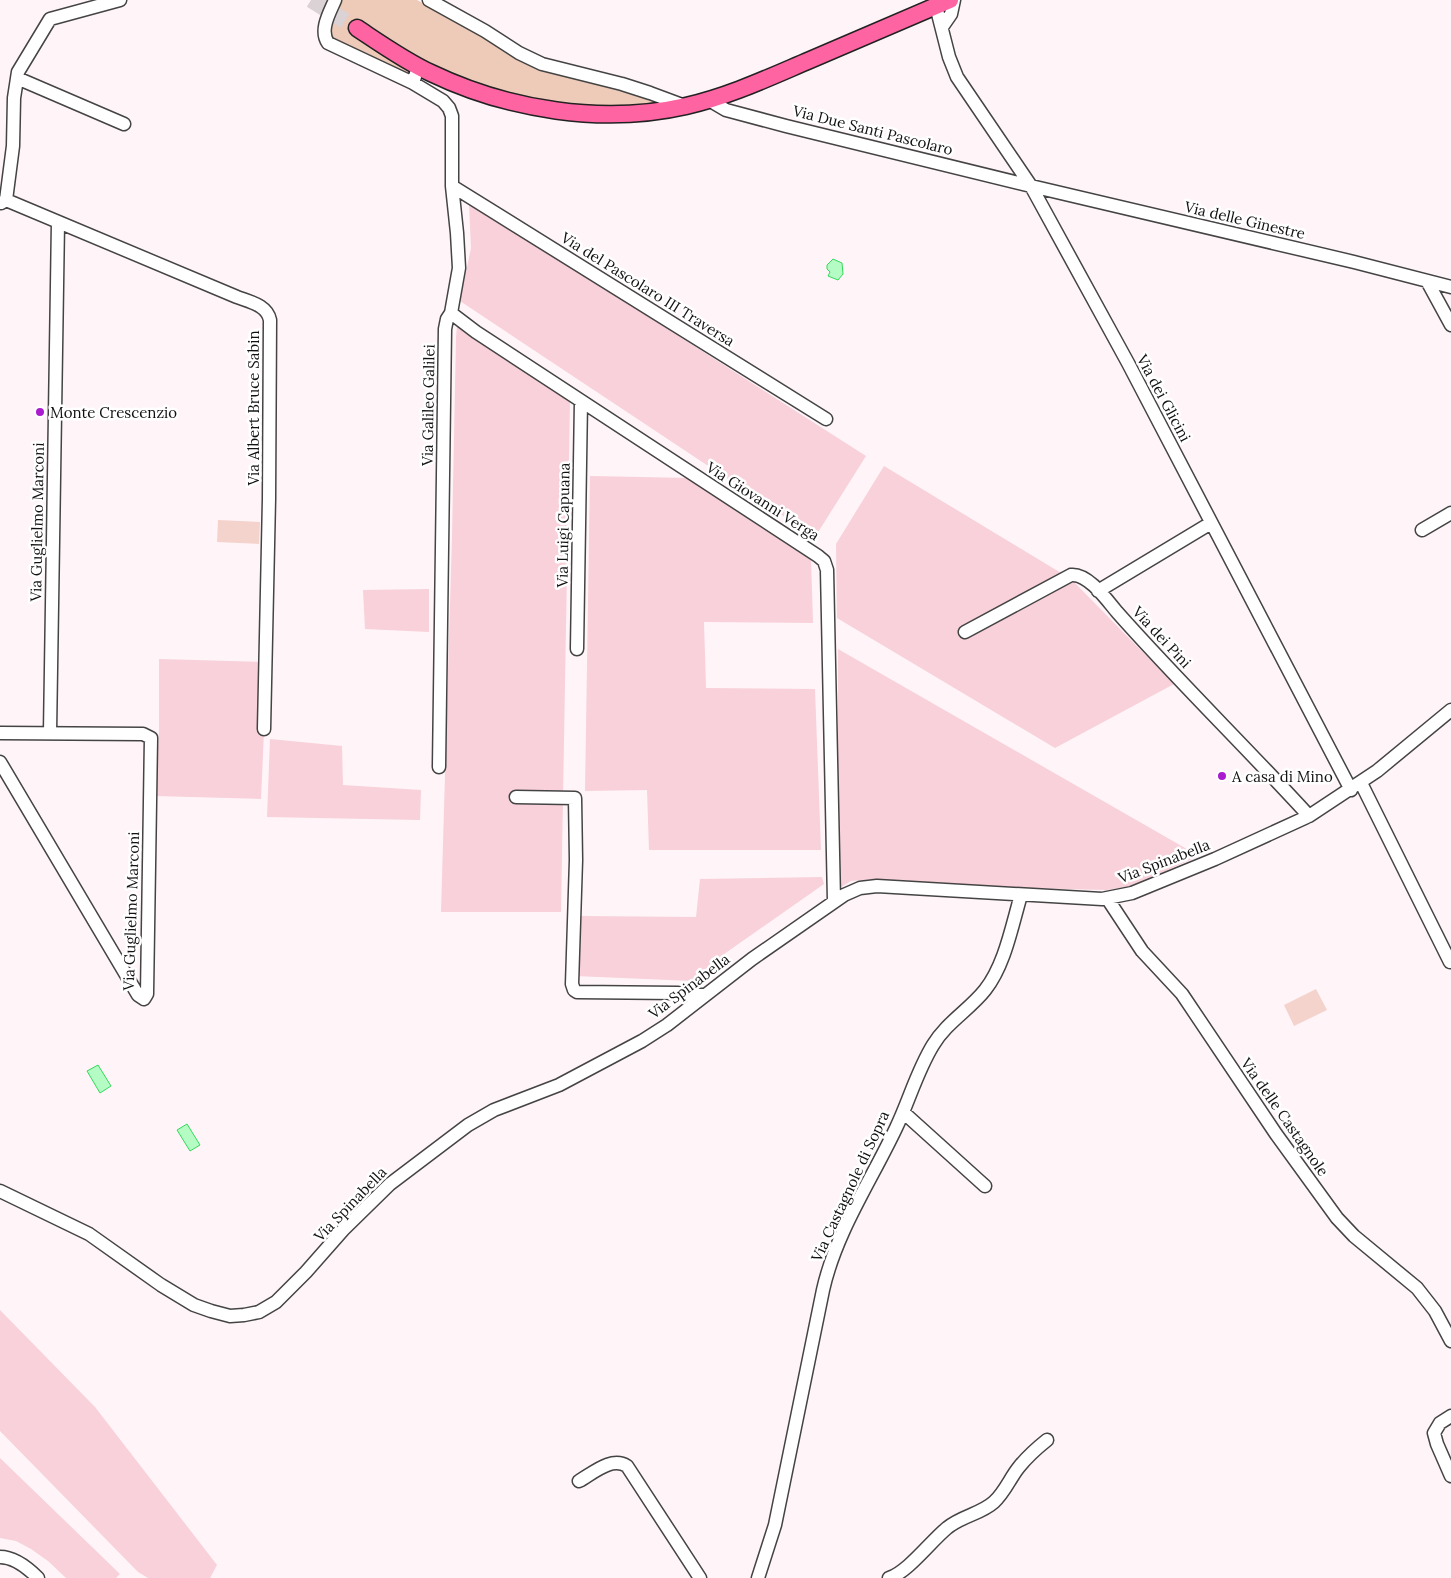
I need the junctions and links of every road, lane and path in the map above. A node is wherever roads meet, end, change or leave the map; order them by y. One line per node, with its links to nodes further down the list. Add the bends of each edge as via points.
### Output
1 (120, 0): 8 (street, via 50,19)
2 (335, 0): 9 (street, via 324,30 328,43)
3 (430, 0): 11 (street, via 542,64 650,93)
4 (944, 2): 5 (street, Via dei Glicini); 5 (street, via 951,14); 10 (main road)
5 (942, 27): 14 (street, Via dei Glicini, via 957,77)
6 (357, 28): 7 (main road)
7 (418, 67): 9 (street); 11 (main road, via 493,96 562,110 628,114)
8 (17, 78): 12 (street); 15 (street, via 13,146)
9 (413, 83): 13 (street, Via Galileo Galilei, via 440,98 449,108 452,120)
10 (709, 100): 11 (main road); 14 (street, Via Due Santi Pascolaro, via 726,110)
11 (685, 106)
12 (124, 124)
13 (452, 186): 19 (street, Via Galileo Galilei, via 459,262); 22 (street, Via del Pascolaro III Traversa)
14 (1031, 186): 17 (street, Via delle Ginestre); 24 (street, Via dei Glicini)
15 (3, 202): 16 (street, Via Albert Bruce Sabin)
16 (58, 222): 30 (street, Via Albert Bruce Sabin, via 264,308 269,315); 32 (street, Via Guglielmo Marconi)
17 (1427, 281): 18 (street, Via delle Ginestre); 20 (street)
18 (1451, 287)
19 (452, 313): 21 (street, Via Giovanni Verga); 34 (street, Via Galileo Galilei, via 445,329)
20 (1451, 325)
21 (581, 401): 28 (street, Via Luigi Capuana); 40 (street, Via Giovanni Verga, via 824,561)
22 (826, 419)
23 (1451, 513): 25 (street)
24 (1211, 523): 26 (street); 35 (street, Via dei Glicini)
25 (1422, 530)
26 (1098, 591): 27 (street, Via dei Pini, via 1082,577 1071,575); 37 (street, Via dei Pini)
27 (965, 632)
28 (577, 649)
29 (1451, 710): 35 (street, Via Spinabella)
30 (264, 729)
31 (0, 733): 32 (street, Via Guglielmo Marconi)
32 (50, 733): 33 (street, Via Guglielmo Marconi, via 143,734 152,740 146,998 138,995)
33 (0, 762)
34 (439, 766)
35 (1356, 786): 37 (street, Via Spinabella); 41 (street, Via dei Glicini)
36 (516, 797): 42 (street, via 575,798 574,990)
37 (1309, 816): 39 (street, Via Spinabella, via 1169,878 1132,893)
38 (1021, 895): 39 (street, Via Spinabella); 40 (street, Via Spinabella, via 877,886 855,890); 43 (street, Via Castagnole di Sopra, via 996,974 982,994 936,1040)
39 (1107, 898): 46 (street, Via delle Castagnole, via 1142,951 1182,994 1328,1206 1354,1236 1417,1288 1435,1311)
40 (834, 901): 42 (street, Via Spinabella)
41 (1450, 962)
42 (704, 996): 45 (street, Via Spinabella, via 667,1025 624,1051 559,1085 494,1110 468,1125 394,1180 276,1302 253,1314 235,1316 194,1305 89,1234)
43 (903, 1112): 44 (street); 54 (street, Via Castagnole di Sopra, via 848,1222 826,1276 775,1525)
44 (985, 1186)
45 (0, 1191)
46 (1451, 1341)
47 (1451, 1416): 49 (street, via 1440,1423 1434,1433)
48 (1047, 1440): 55 (street, via 1018,1468 994,1502 949,1526 907,1567)
49 (1451, 1476)
50 (579, 1481): 53 (street, via 608,1464 620,1462 627,1466)
51 (0, 1557): 52 (street, via 11,1558)
52 (38, 1578)
53 (700, 1578)
54 (758, 1578)
55 (889, 1578)

